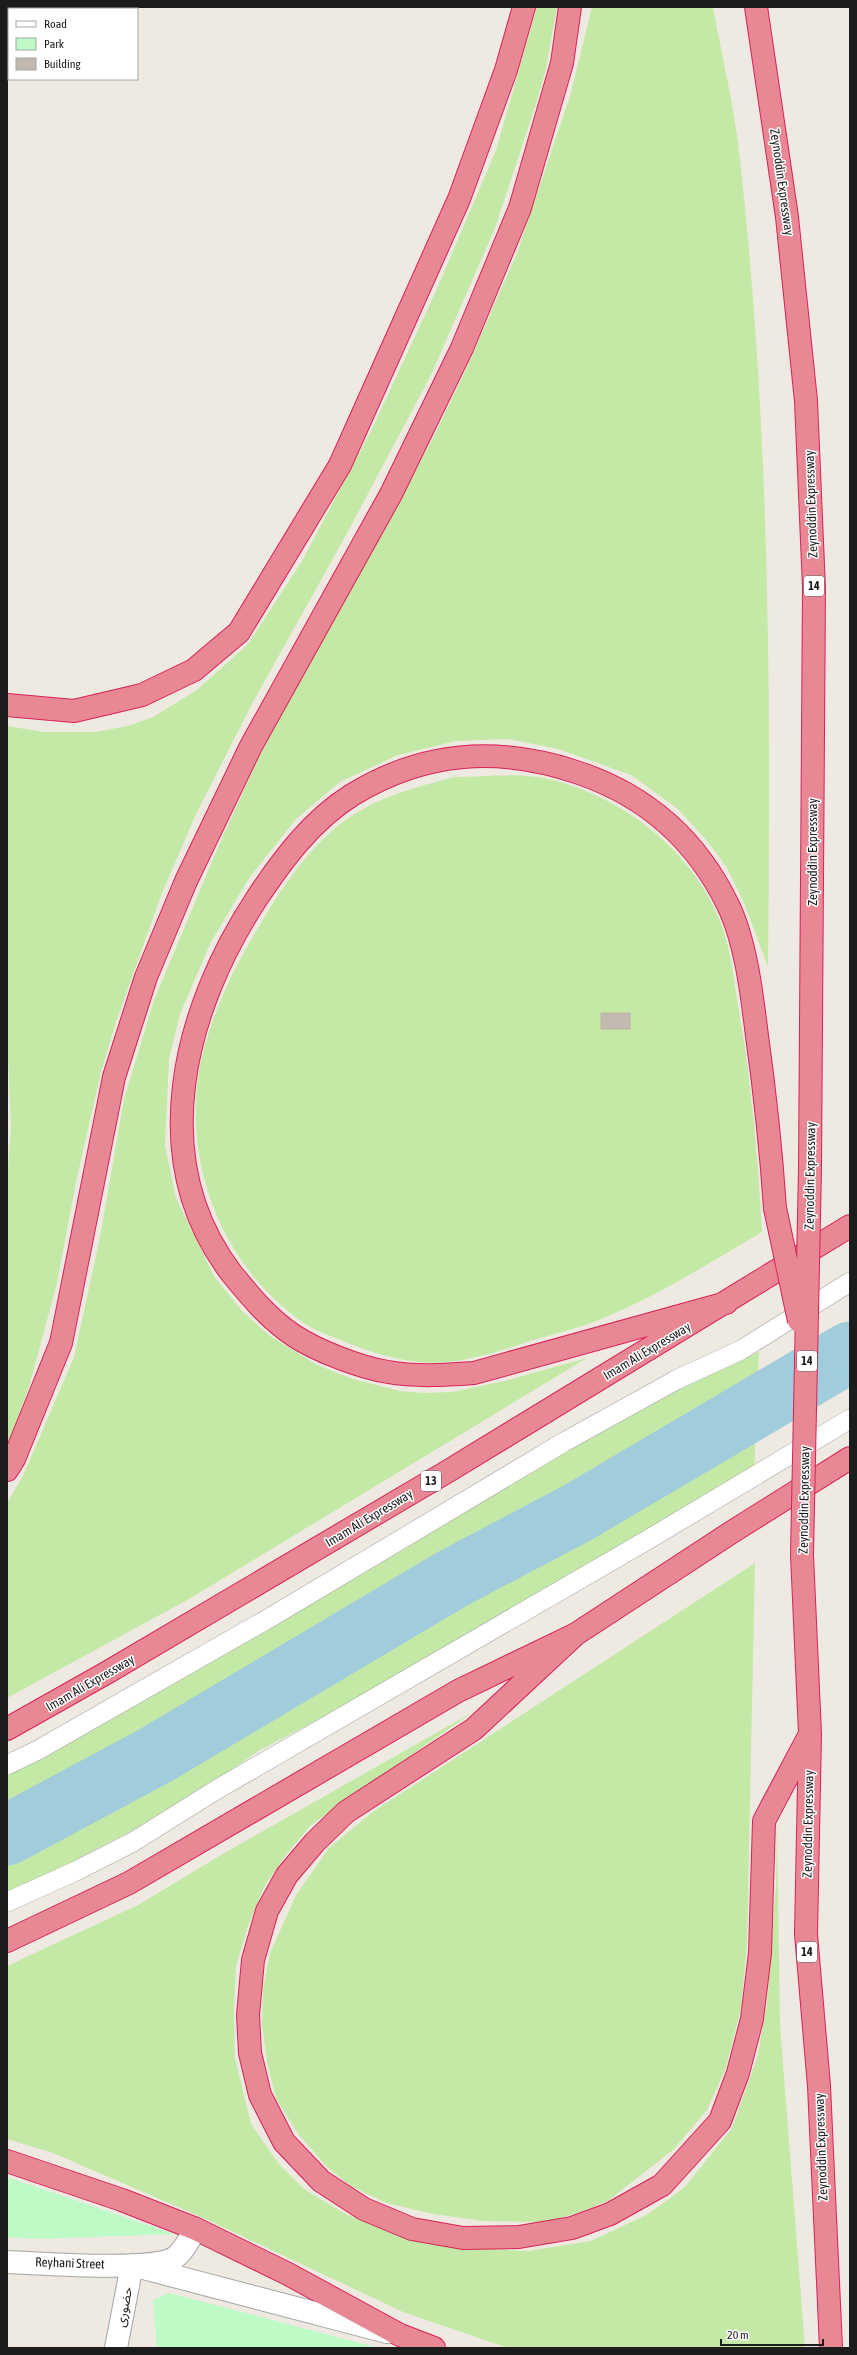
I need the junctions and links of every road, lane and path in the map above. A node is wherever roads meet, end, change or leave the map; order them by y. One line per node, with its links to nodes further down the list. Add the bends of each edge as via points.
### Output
1 (524, 7): 4 (highway, via 506,70 460,199 340,465 239,632 194,670 142,695 74,711)
2 (570, 7): 11 (highway, via 562,63 520,208 462,348 391,494 251,746 186,881 146,977 114,1077 61,1343 14,1460)
3 (756, 7): 8 (highway, Zeynoddin Expressway / 14, bridge, via 787,216 806,402 814,588)
4 (7, 705)
5 (850, 1226): 7 (highway, Imam Ali Expressway / 13)
6 (850, 1282): 15 (lane, via 741,1350 676,1380 564,1442 271,1617 45,1746)
7 (726, 1303): 8 (highway, bridge, via 474,1373 436,1375 386,1372 342,1359 293,1336 254,1302 222,1260 196,1209 185,1165 181,1123 188,1052 205,997 238,926 278,867 313,826 354,794 409,770 458,757 488,754 539,760 619,789 650,807 676,831 706,868 730,908 743,952 752,990 770,1129 775,1208); 13 (highway, Imam Ali Expressway / 13, via 184,1628)
8 (807, 1361): 14 (highway, Zeynoddin Expressway / 14, bridge, via 802,1555)
9 (850, 1419): 16 (lane, via 644,1542 222,1786 133,1842)
10 (850, 1458): 12 (highway)
11 (7, 1470)
12 (576, 1634): 14 (highway, via 474,1728 346,1812 315,1842 287,1875 268,1911 253,1960 248,2015 250,2053 260,2095 284,2142 321,2181 364,2209 412,2229 455,2237 519,2237 572,2228 610,2214 662,2185 720,2121 738,2073 752,2019 760,1953 764,1821); 17 (highway, via 458,1690 130,1883)
13 (7, 1729)
14 (810, 1734): 25 (highway, Zeynoddin Expressway / 14, via 806,1934 820,2086)
15 (7, 1765)
16 (7, 1902)
17 (7, 1941)
18 (7, 2161): 19 (highway, via 122,2200)
19 (196, 2229): 21 (street, via 176,2257 167,2261); 22 (highway, via 288,2274)
20 (7, 2262): 21 (street, Reyhani Street)
21 (132, 2265): 22 (street); 23 (street, حضوری)
22 (400, 2335): 24 (highway)
23 (116, 2348)
24 (434, 2348)
25 (831, 2348)

